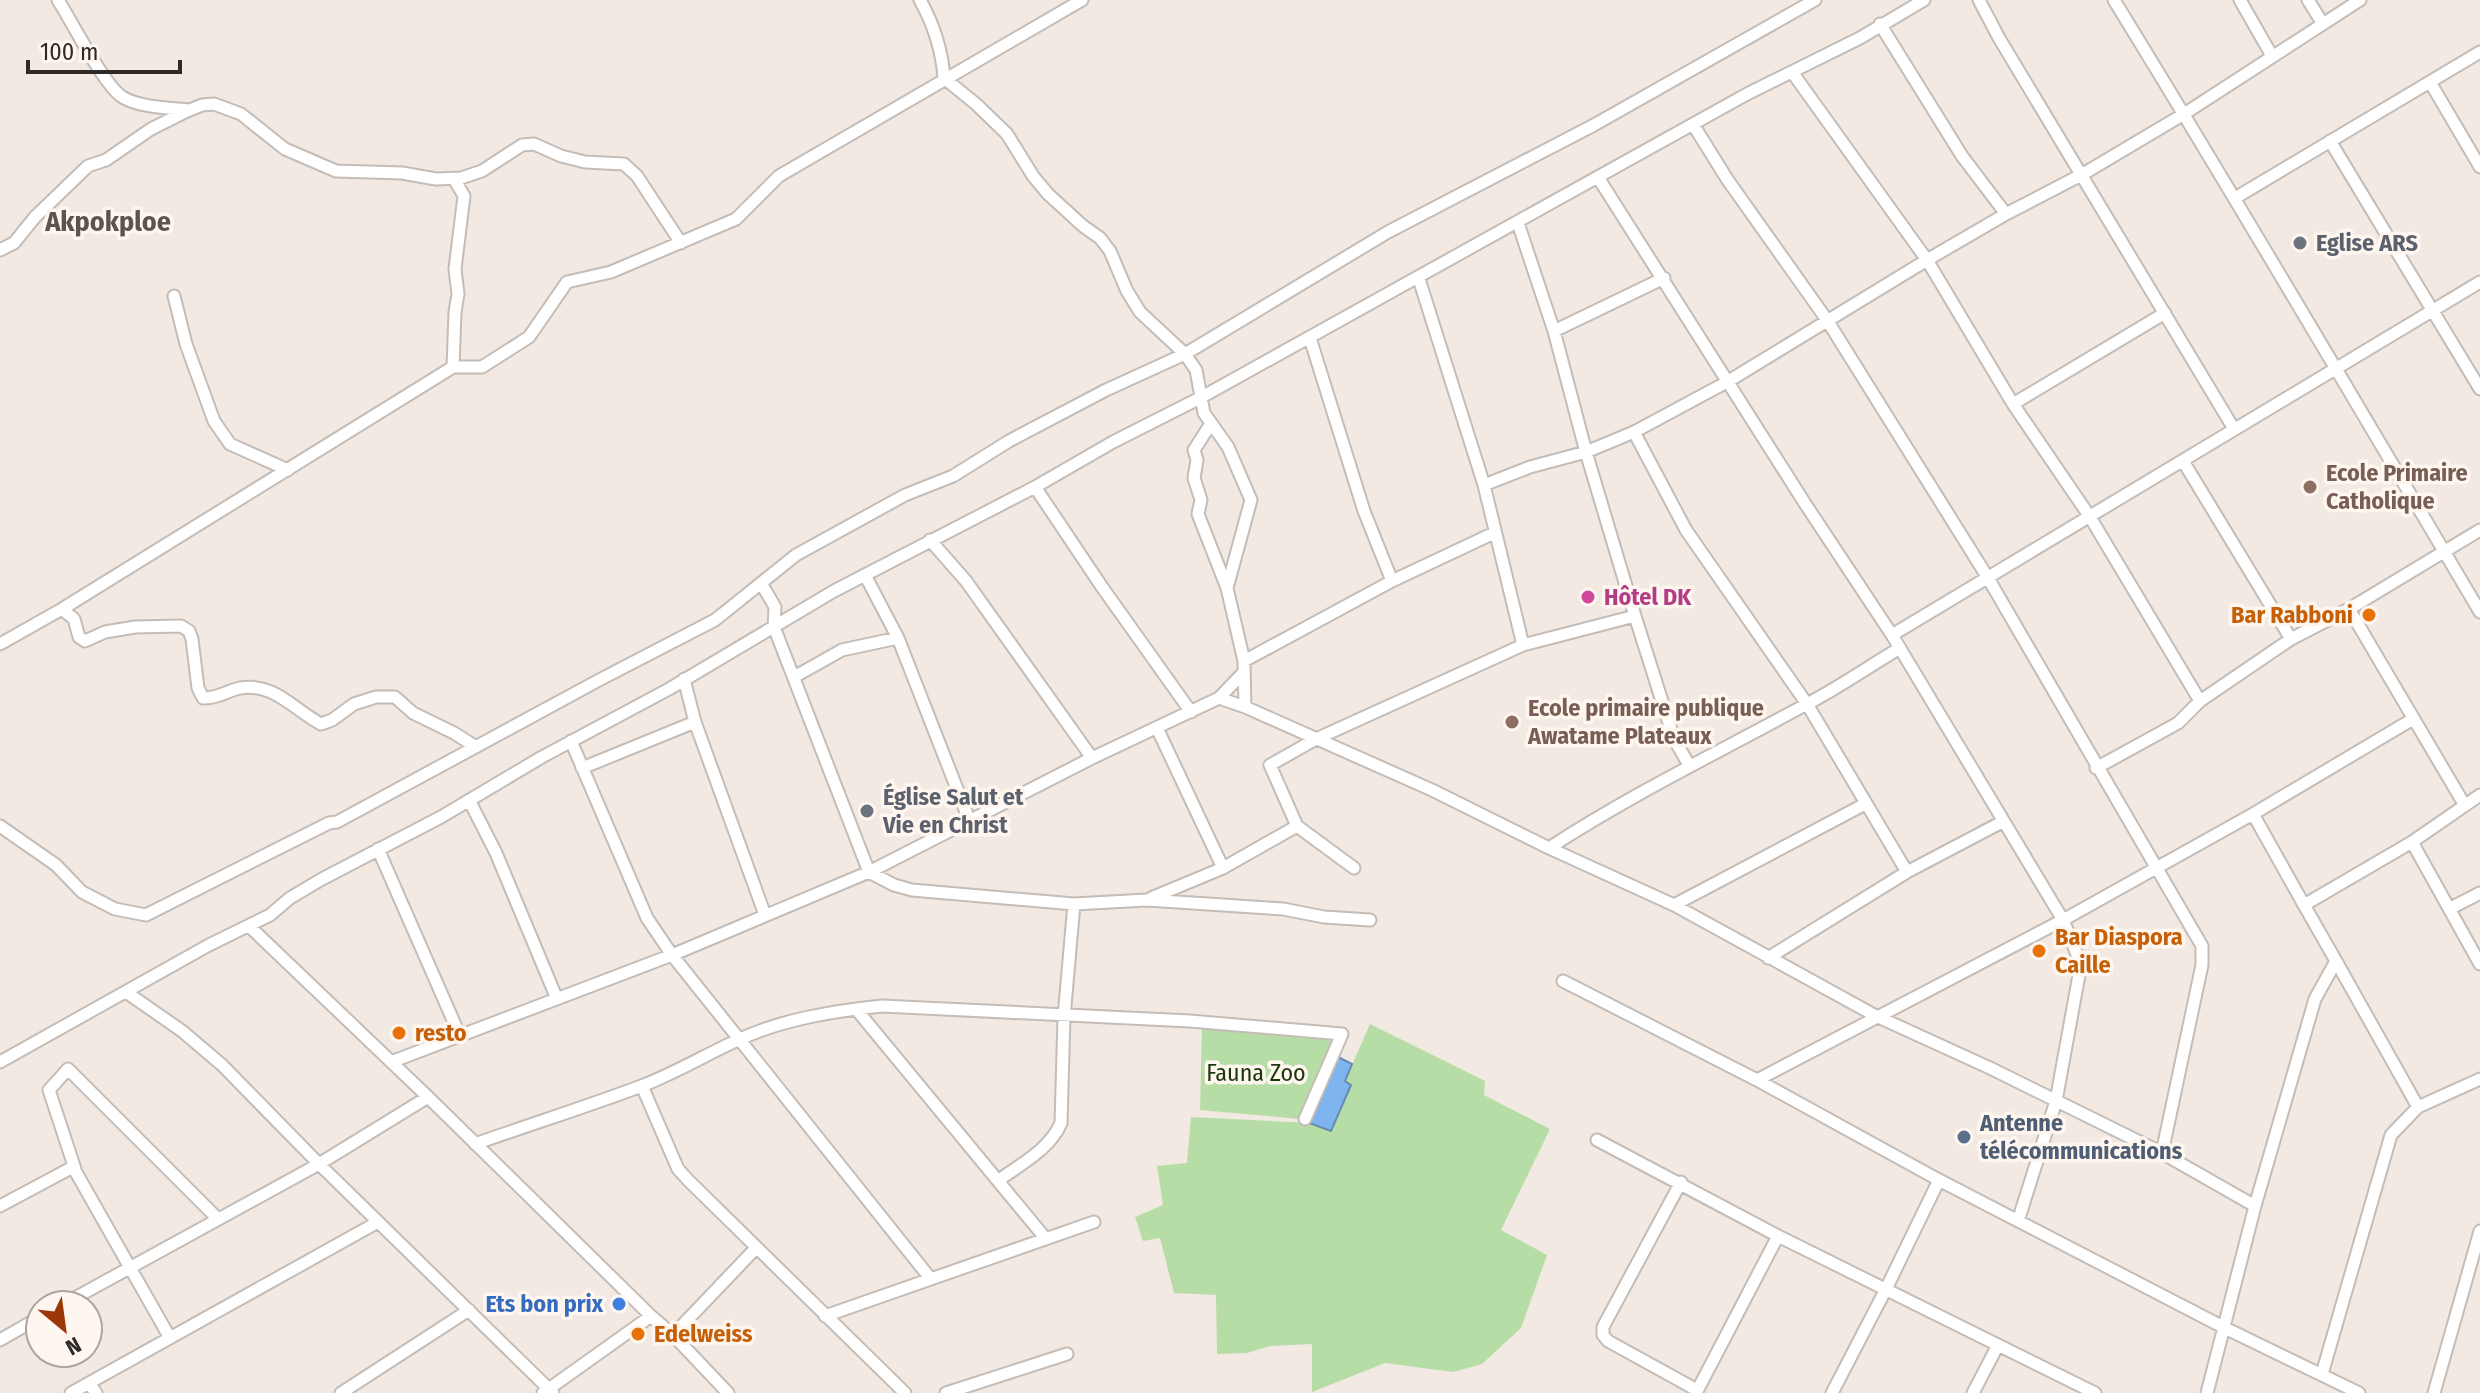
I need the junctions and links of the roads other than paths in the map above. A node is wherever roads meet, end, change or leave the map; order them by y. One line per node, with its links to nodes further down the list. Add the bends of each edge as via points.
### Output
1 (58, 0): 18 (street, via 122,98)
2 (920, 0): 16 (street, via 942,54)
3 (1082, 0): 16 (street)
4 (1815, 0): 41 (street, via 1594,125 1388,232)
5 (1924, 0): 11 (street)
6 (1979, 0): 23 (street)
7 (2114, 0): 19 (street)
8 (2240, 0): 14 (street)
9 (2308, 0): 12 (street)
10 (2360, 0): 12 (street)
11 (1880, 24): 15 (street); 27 (street, via 1962,156)
12 (2323, 24): 14 (street)
13 (2480, 52): 17 (street)
14 (2272, 56): 19 (street)
15 (1792, 72): 20 (street); 31 (street)
16 (944, 78): 29 (street, via 779,176 736,219); 41 (street, via 1007,134 1048,194 1100,238 1140,312)
17 (2430, 82): 21 (street); 22 (street)
18 (189, 110): 24 (street, via 202,105 229,108 285,149 336,171); 30 (street, via 88,166 14,243)
19 (2184, 114): 23 (street); 26 (street)
20 (1694, 126): 25 (street); 38 (street)
21 (2330, 141): 26 (street); 36 (street)
22 (2480, 167)
23 (2083, 174): 27 (street); 37 (street)
24 (454, 179): 29 (street, via 482,171 522,145 534,144 585,162 624,164); 42 (street, via 464,196 455,269)
25 (1599, 179): 28 (street); 32 (street)
26 (2235, 198): 43 (street)
27 (2006, 214): 31 (street)
28 (1518, 223): 33 (street); 39 (street)
29 (681, 243): 42 (street, via 611,272 567,282 529,337 482,367)
30 (0, 250)
31 (1927, 260): 38 (street); 47 (street)
32 (1664, 278): 39 (street); 44 (street)
33 (1419, 279): 40 (street); 54 (street)
34 (2480, 282): 36 (street)
35 (174, 296): 53 (street, via 214,421 230,444)
36 (2432, 310): 43 (street); 45 (street)
37 (2165, 313): 47 (street); 49 (street)
38 (1827, 320): 44 (street); 62 (street)
39 (1554, 331): 51 (street)
40 (1310, 338): 46 (street); 63 (street, via 1364,511)
41 (1185, 354): 46 (street, via 1196,370); 64 (street, via 1009,441 953,476 905,495 796,555)
42 (453, 367): 53 (street)
43 (2336, 368): 49 (street); 60 (street)
44 (1727, 382): 50 (street); 71 (street)
45 (2480, 389)
46 (1200, 398): 48 (street); 55 (street)
47 (2013, 404): 56 (street)
48 (1210, 425): 65 (street, via 1194,450 1194,478 1201,500 1198,514); 65 (street, via 1228,447 1251,500)
49 (2234, 429): 52 (street)
50 (1634, 432): 51 (street); 82 (street, via 1686,530)
51 (1586, 452): 54 (street); 69 (street)
52 (2183, 461): 56 (street); 73 (street)
53 (288, 470): 66 (street)
54 (1484, 485): 58 (street)
55 (1035, 487): 59 (street); 84 (street)
56 (2090, 517): 62 (street); 81 (street)
57 (2480, 530): 60 (street)
58 (1494, 533): 63 (street); 75 (street)
59 (930, 540): 61 (street); 91 (street, via 966,581)
60 (2443, 550): 67 (street); 68 (street)
61 (866, 577): 70 (street); 72 (street)
62 (1988, 578): 71 (street); 94 (street)
63 (1392, 581): 77 (street)
64 (761, 583): 70 (street, via 775,607); 90 (street, via 715,620)
65 (1227, 588): 77 (street)
66 (62, 609): 74 (street); 90 (street, via 85,641 135,627 181,626 189,631 203,698 259,687 321,724 354,704 395,697 413,713)
67 (2349, 609): 73 (street); 85 (street)
68 (2480, 612)
69 (1635, 616): 75 (street); 92 (street, via 1674,739)
70 (774, 627): 78 (street); 79 (street)
71 (1892, 635): 76 (street)
72 (898, 638): 78 (street, via 842,650); 100 (street)
73 (2291, 639): 81 (street)
74 (0, 644)
75 (1523, 645): 88 (street)
76 (1900, 648): 82 (street); 101 (street)
77 (1244, 666): 80 (street); 83 (street)
78 (794, 677): 110 (street)
79 (684, 679): 86 (street); 89 (street)
80 (1219, 698): 83 (street); 84 (street)
81 (2200, 701): 94 (street, via 2178,723)
82 (1807, 704): 92 (street); 97 (street)
83 (1245, 707): 88 (street)
84 (1191, 712): 87 (street)
85 (2413, 719): 98 (street); 99 (street)
86 (695, 722): 93 (street); 118 (street)
87 (1157, 728): 91 (street); 107 (street)
88 (1316, 739): 103 (street, via 1270,765); 105 (street)
89 (571, 741): 93 (street); 96 (street)
90 (476, 747): 102 (street, via 146,915 115,909 82,892 56,865)
91 (1092, 758): 100 (street)
92 (1689, 765): 105 (street)
93 (582, 768): 122 (street, via 647,918)
94 (2096, 768): 109 (street)
95 (2480, 795): 98 (street)
96 (469, 800): 106 (street); 128 (street)
97 (1865, 804): 111 (street); 115 (street)
98 (2464, 804): 104 (street)
99 (2253, 814): 109 (street); 116 (street)
100 (970, 822): 110 (street)
101 (2002, 822): 111 (street); 120 (street)
102 (0, 826)
103 (1297, 826): 107 (street); 108 (street)
104 (2412, 842): 116 (street); 117 (street)
105 (1549, 848): 115 (street)
106 (378, 849): 121 (street); 132 (street)
107 (1223, 868): 113 (street)
108 (1354, 868)
109 (2155, 868): 120 (street); 145 (street, via 2202,946)
110 (869, 872): 114 (street, via 912,890); 118 (street)
111 (1907, 872): 123 (street)
112 (2480, 893): 117 (street)
113 (1147, 900): 114 (street); 119 (street)
114 (1074, 904): 131 (street)
115 (1674, 905): 123 (street)
116 (2304, 905): 124 (street)
117 (2449, 909): 125 (street)
118 (765, 915): 122 (street)
119 (1370, 920)
120 (2063, 920): 130 (street); 140 (street, via 2081,964)
121 (249, 926): 127 (street); 135 (street)
122 (672, 955): 128 (street); 133 (street)
123 (1768, 958): 130 (street)
124 (2336, 961): 141 (street); 152 (street, via 2315,999)
125 (2480, 964)
126 (1563, 981): 137 (street)
127 (126, 992): 134 (street); 146 (street, via 222,1065)
128 (557, 999): 132 (street)
129 (856, 1009): 131 (street, via 909,1006); 133 (street); 148 (street)
130 (1876, 1016): 137 (street); 140 (street)
131 (1064, 1017): 142 (street, via 1342,1034); 148 (street, via 1061,1123 1046,1145)
132 (460, 1036): 135 (street)
133 (740, 1039): 138 (street); 162 (street)
134 (0, 1062)
135 (391, 1062): 139 (street)
136 (2480, 1079): 141 (street)
137 (1757, 1080): 149 (street)
138 (642, 1086): 144 (street); 160 (street, via 678,1169)
139 (428, 1097): 144 (street); 146 (street)
140 (2056, 1101): 145 (street); 154 (street)
141 (2418, 1107): 175 (street, via 2391,1135)
142 (1305, 1119)
143 (1597, 1140): 150 (street)
144 (475, 1144): 166 (street)
145 (2162, 1153): 152 (street)
146 (319, 1164): 153 (street); 155 (street)
147 (75, 1169): 151 (street); 153 (street, via 49,1090 68,1069); 161 (street)
148 (999, 1180): 159 (street)
149 (1939, 1180): 154 (street); 164 (street)
150 (1681, 1182): 158 (street); 179 (street, via 1603,1335)
151 (0, 1206)
152 (2255, 1206): 169 (street)
153 (217, 1218): 161 (street)
154 (2018, 1221): 169 (street)
155 (378, 1222): 165 (street); 171 (street)
156 (1094, 1222): 159 (street)
157 (2480, 1231): 191 (street)
158 (1778, 1236): 164 (street); 179 (street)
159 (1046, 1239): 162 (street)
160 (756, 1248): 167 (street); 170 (street)
161 (130, 1267): 163 (street); 171 (street)
162 (930, 1278): 167 (street)
163 (91, 1289)
164 (1886, 1289): 173 (street); 186 (street)
165 (469, 1310): 178 (street); 181 (street)
166 (651, 1316): 170 (street); 178 (street)
167 (825, 1316): 176 (street)
168 (24, 1326): 172 (street)
169 (2225, 1328): 175 (street); 189 (street)
170 (673, 1335): 182 (street)
171 (170, 1338): 177 (street)
172 (0, 1340)
173 (1998, 1345): 187 (street); 188 (street)
174 (1067, 1354): 185 (street)
175 (2322, 1374): 190 (street)
176 (890, 1377): 183 (street); 184 (street)
177 (93, 1388): 180 (street)
178 (548, 1392)
179 (1696, 1392)
180 (71, 1393)
181 (341, 1393)
182 (728, 1393)
183 (889, 1393)
184 (905, 1393)
185 (946, 1393)
186 (1832, 1393)
187 (1973, 1393)
188 (2095, 1393)
189 (2207, 1393)
190 (2359, 1393)
191 (2434, 1393)

